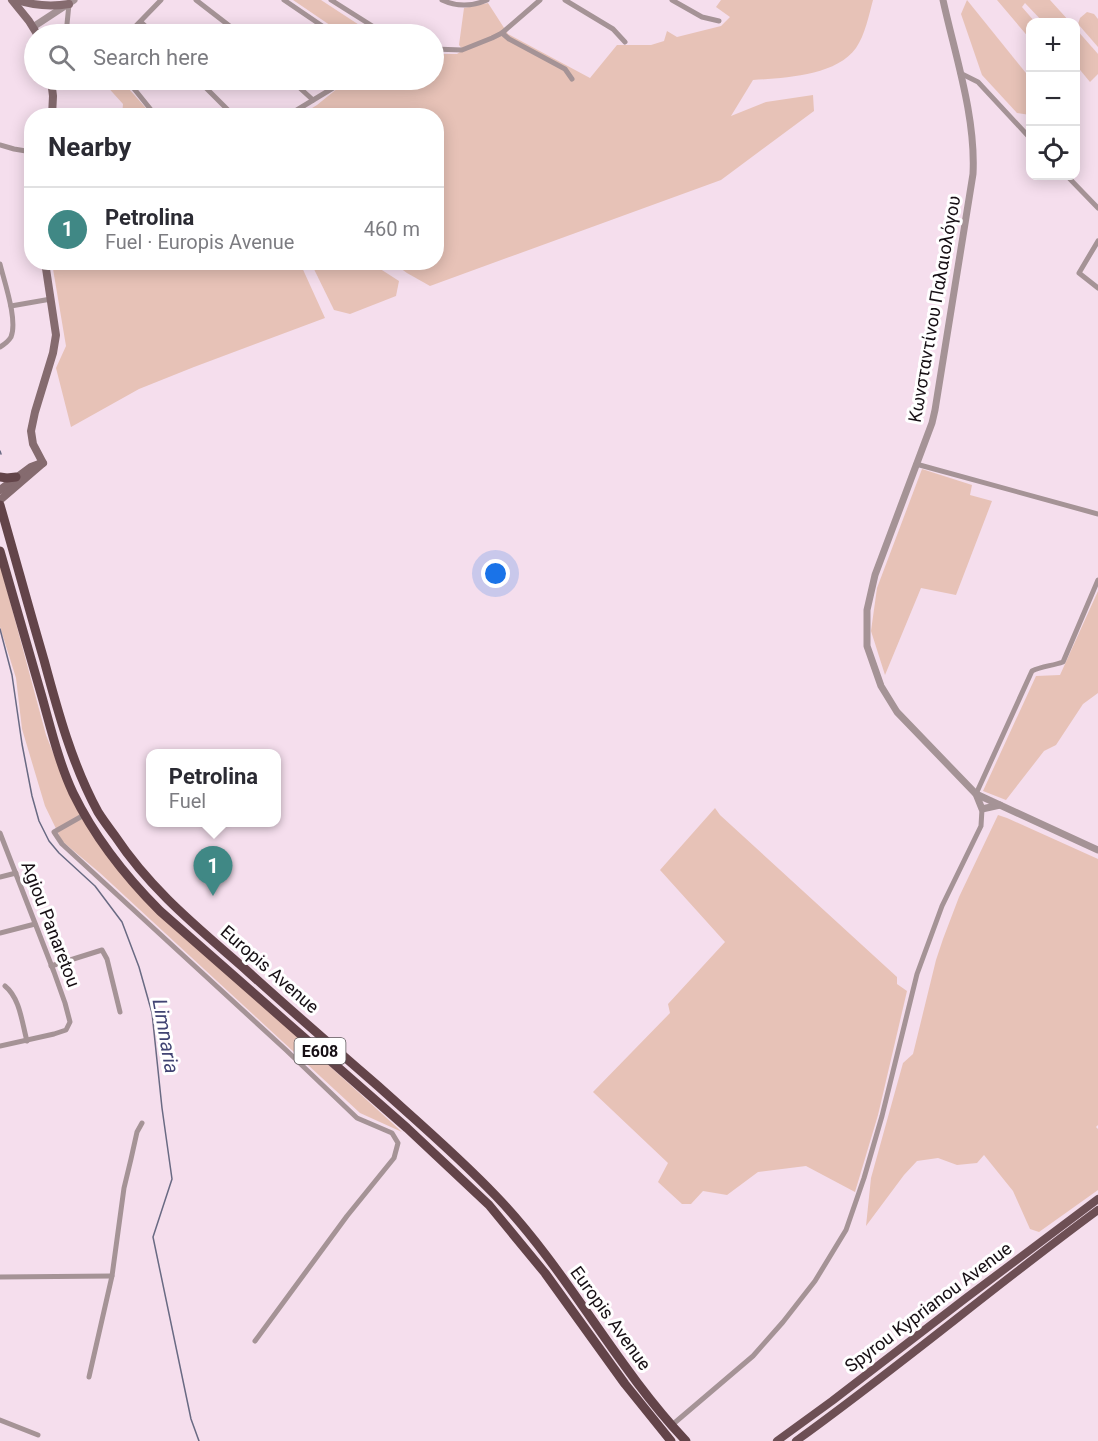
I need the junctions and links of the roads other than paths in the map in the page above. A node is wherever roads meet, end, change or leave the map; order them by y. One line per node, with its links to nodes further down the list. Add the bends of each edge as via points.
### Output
1 (12, 0): 16 (main road)
2 (17, 0): 13 (main road, via 41,7)
3 (161, 0): 15 (street)
4 (196, 0): 19 (street)
5 (284, 0): 20 (street)
6 (331, 0): 21 (street)
7 (441, 0): 8 (street, via 461,6)
8 (487, 0)
9 (540, 0): 22 (street)
10 (565, 0): 23 (street)
11 (672, 0): 14 (street, via 702,17)
12 (943, 0): 25 (street, Κωνσταντίνου Παλαιολόγου)
13 (71, 2): 17 (street); 18 (street)
14 (718, 21)
15 (141, 22)
16 (30, 24)
17 (44, 24)
18 (68, 24)
19 (227, 24)
20 (319, 24)
21 (369, 24)
22 (502, 33): 24 (street, via 462,50); 26 (street, via 565,69)
23 (625, 42)
24 (444, 49)
25 (959, 72): 37 (street, via 978,82); 50 (street, Κωνσταντίνου Παλαιολόγου, via 972,136 973,174 939,390 932,423)
26 (572, 79)
27 (52, 90): 33 (main road)
28 (134, 90): 34 (street)
29 (208, 90): 35 (street)
30 (302, 90): 32 (street)
31 (330, 90): 32 (street)
32 (314, 100): 36 (street)
33 (52, 108)
34 (149, 108)
35 (226, 108)
36 (300, 108)
37 (1026, 134)
38 (0, 145): 39 (street)
39 (24, 151)
40 (1070, 180): 41 (street)
41 (1098, 208)
42 (1098, 241): 45 (street, via 1079,273)
43 (0, 264): 47 (street)
44 (46, 270): 46 (main road)
45 (1098, 288)
46 (51, 299): 47 (street); 49 (main road, via 56,342 31,431 34,449)
47 (11, 306): 48 (street, via 12,334)
48 (0, 347)
49 (43, 463): 52 (main road); 54 (main road)
50 (916, 464): 56 (street); 59 (street, Κωνσταντίνου Παλαιολόγου, via 870,593 867,646 881,686 897,712)
51 (0, 477): 52 (highway)
52 (16, 477): 53 (main road)
53 (0, 490)
54 (0, 500)
55 (0, 505): 82 (highway, Europis Avenue / E608, via 63,729 99,814 122,848 182,914 498,1197)
56 (1098, 514)
57 (0, 551): 62 (highway, Europis Avenue / E608, via 57,752)
58 (1098, 580): 59 (street, via 1063,662 1032,671)
59 (976, 794): 60 (street); 61 (street)
60 (1000, 805): 61 (street); 64 (street)
61 (982, 809): 82 (street, via 981,826 942,906 917,974 882,1116 846,1230 815,1281 753,1356)
62 (84, 815): 79 (street, via 54,832 62,844 357,1118 392,1133 398,1143 394,1158); 84 (highway, Europis Avenue / E608, via 160,911 489,1204)
63 (0, 833): 65 (street, Agiou Panaretou)
64 (1098, 850)
65 (16, 873): 66 (street); 67 (street, Agiou Panaretou)
66 (0, 877)
67 (35, 924): 68 (street); 69 (street, Agiou Panaretou)
68 (0, 933)
69 (51, 966): 71 (street, via 102,951); 72 (street, Agiou Panaretou, via 70,1022 66,1030)
70 (5, 986): 72 (street, via 15,998)
71 (120, 1012)
72 (27, 1041): 73 (street)
73 (0, 1046)
74 (142, 1123): 77 (street, via 136,1132 124,1188)
75 (1098, 1199): 86 (main road, Spyrou Kyprianou Avenue)
76 (1098, 1210): 87 (main road, Spyrou Kyprianou Avenue)
77 (112, 1276): 78 (street); 80 (street)
78 (0, 1277)
79 (255, 1341)
80 (89, 1377)
81 (0, 1420): 83 (street)
82 (672, 1425): 85 (highway, Europis Avenue / E608)
83 (38, 1435)
84 (671, 1441)
85 (686, 1441)
86 (777, 1441)
87 (796, 1441)

